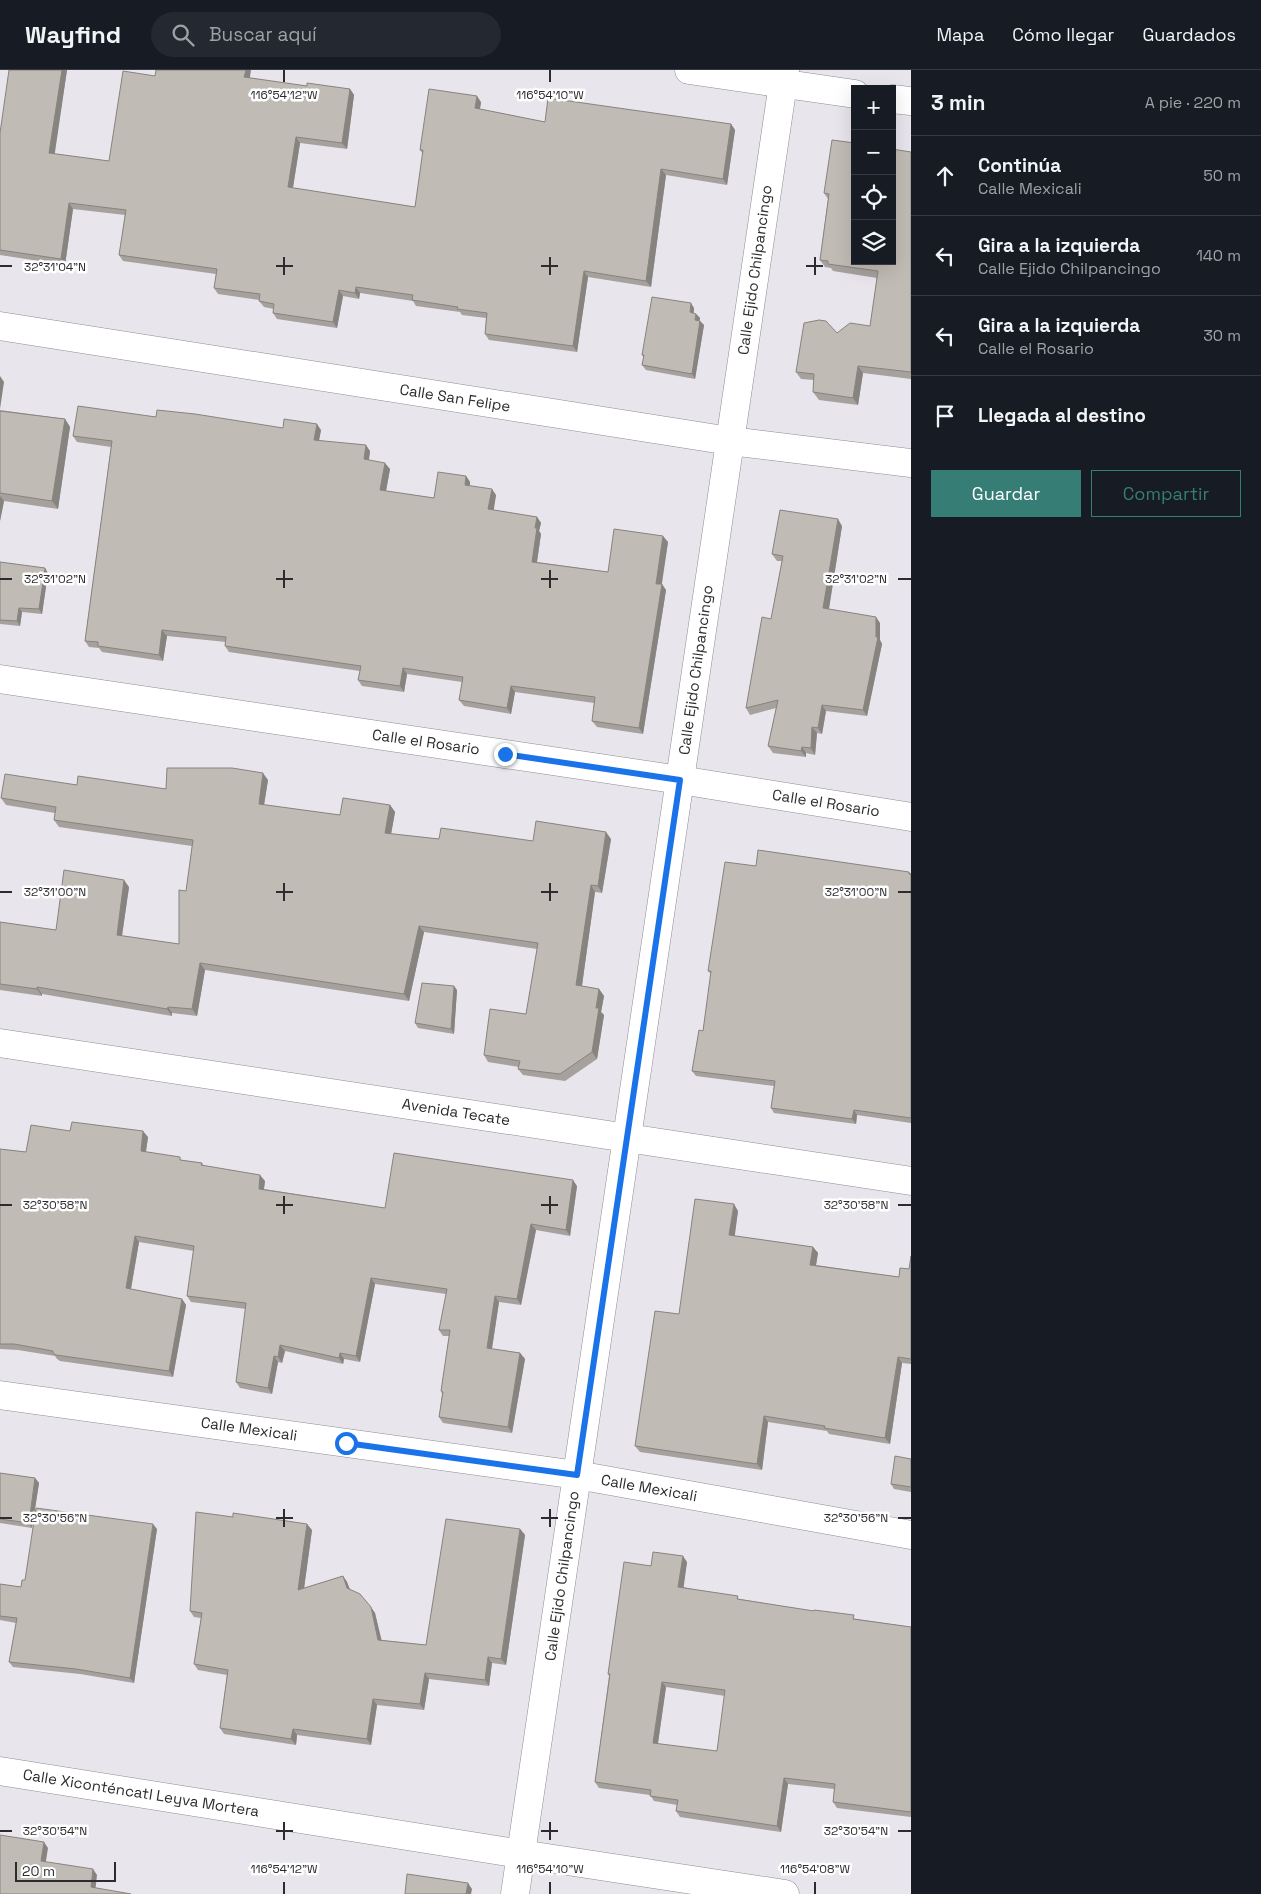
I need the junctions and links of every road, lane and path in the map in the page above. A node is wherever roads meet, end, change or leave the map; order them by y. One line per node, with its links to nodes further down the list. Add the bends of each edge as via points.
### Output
1 (689, 70): 2 (street)
2 (784, 77): 3 (street); 7 (street, Calle Ejido Chilpancingo)
3 (851, 93)
4 (896, 99): 5 (street)
5 (911, 101)
6 (0, 326): 7 (street, Calle San Felipe)
7 (730, 441): 8 (street, Calle San Felipe); 10 (street, Calle Ejido Chilpancingo)
8 (911, 463)
9 (0, 679): 10 (street, Calle el Rosario)
10 (680, 780): 11 (street, Calle el Rosario); 13 (street, Calle Ejido Chilpancingo)
11 (911, 816)
12 (0, 1043): 13 (street, Avenida Tecate)
13 (627, 1137): 14 (street, Avenida Tecate); 16 (street, Calle Ejido Chilpancingo)
14 (911, 1182)
15 (0, 1395): 16 (street, Calle Mexicali)
16 (577, 1475): 17 (street, Calle Mexicali); 19 (street, Calle Ejido Chilpancingo)
17 (911, 1535)
18 (0, 1771): 19 (street, Calle Xiconténcatl Leyva Mortera)
19 (521, 1854): 20 (street, Calle Ejido Chilpancingo); 21 (street, Calle Xiconténcatl Leyva Mortera)
20 (515, 1894)
21 (786, 1894)

